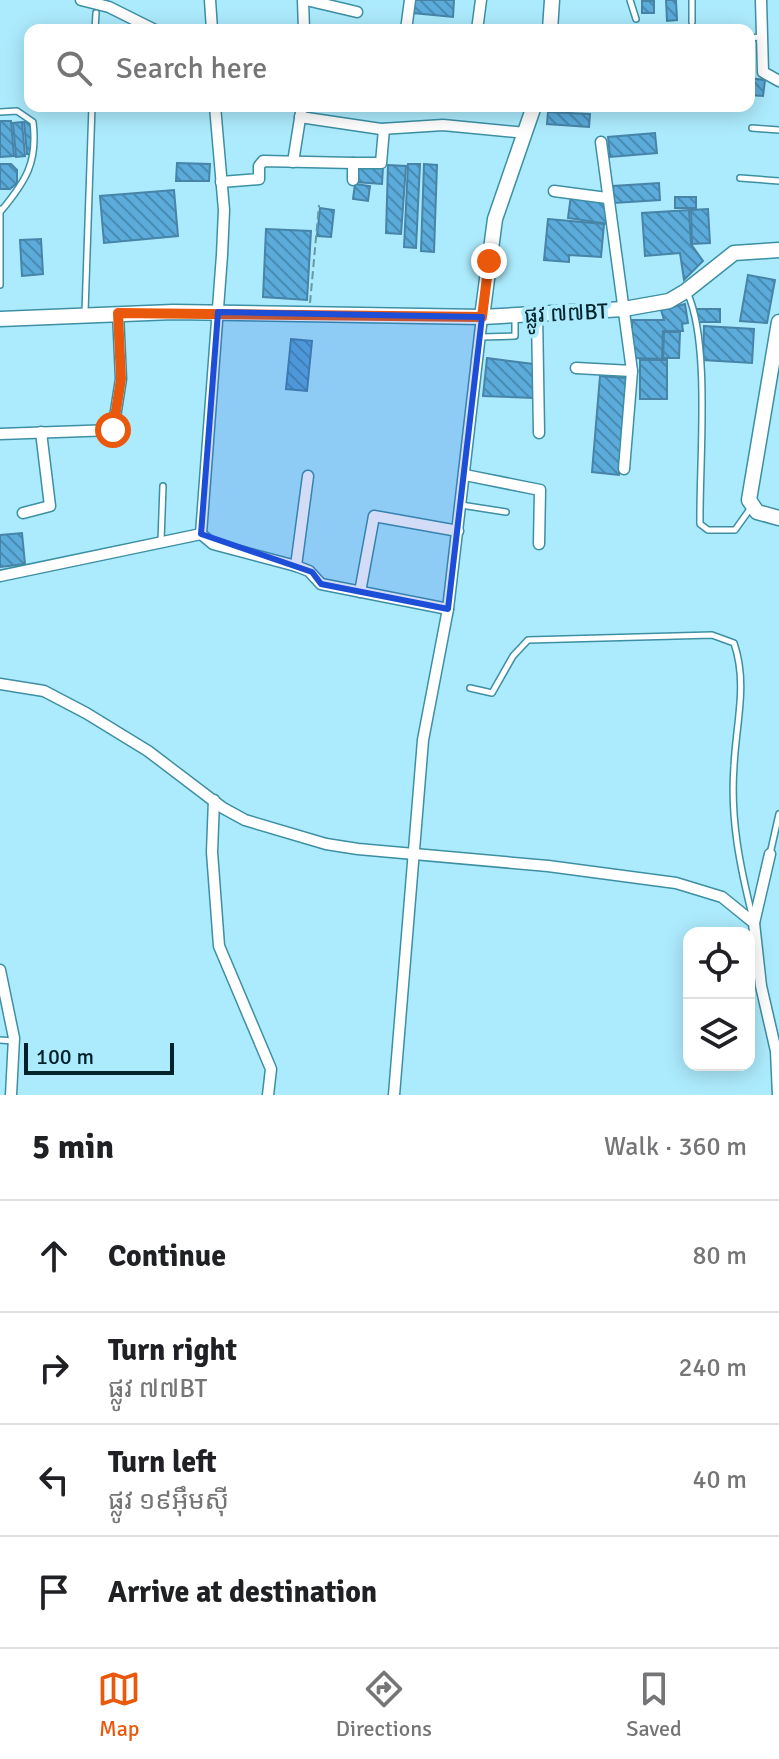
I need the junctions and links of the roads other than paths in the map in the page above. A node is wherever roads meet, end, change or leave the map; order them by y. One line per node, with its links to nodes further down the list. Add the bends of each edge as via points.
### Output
1 (81, 0): 16 (street)
2 (210, 0): 17 (street)
3 (305, 0): 10 (street); 18 (street)
4 (410, 0): 19 (street)
5 (481, 0): 20 (street)
6 (552, 0): 21 (street)
7 (630, 0): 13 (lane)
8 (692, 0): 14 (lane)
9 (761, 0): 22 (street)
10 (333, 3): 11 (street)
11 (357, 12)
12 (96, 13): 15 (lane)
13 (636, 19)
14 (692, 22)
15 (95, 24)
16 (143, 24)
17 (212, 24)
18 (304, 24)
19 (407, 24)
20 (478, 24)
21 (550, 24)
22 (761, 37): 23 (lane); 24 (street, via 763,72)
23 (755, 38)
24 (779, 81)
25 (0, 112): 44 (lane, via 17,111 33,122 36,147 33,163)
26 (92, 112): 51 (lane)
27 (215, 112): 41 (street)
28 (301, 112): 36 (street)
29 (306, 112): 32 (street)
30 (532, 112): 34 (street)
31 (752, 128): 33 (lane)
32 (384, 129): 34 (street, via 452,125); 37 (street, via 381,163)
33 (779, 130)
34 (526, 133): 54 (street, via 495,219)
35 (601, 142): 43 (street)
36 (293, 162): 37 (street); 41 (street, via 263,161 259,179)
37 (353, 163): 39 (street)
38 (740, 178): 40 (lane)
39 (353, 180)
40 (779, 181)
41 (221, 182): 49 (street)
42 (554, 191): 43 (street)
43 (607, 198): 48 (street)
44 (1, 210): 46 (lane)
45 (779, 250): 47 (street, ផ្លូវ ៧៧BT, via 734,253)
46 (0, 285)
47 (686, 291): 48 (street, ផ្លូវ ៧៧BT, via 669,301); 68 (lane, via 700,366 700,524 706,530 735,530)
48 (624, 309): 52 (street, ផ្លូវ ៧៧BT); 59 (street)
49 (218, 312): 50 (street, ផ្លូវ ៧៧BT); 54 (street, ផ្លូវ ៧៧BT); 73 (street)
50 (118, 313): 51 (street, ផ្លូវ ៧៧BT); 60 (street, via 121,379 113,430)
51 (85, 314): 55 (street, ផ្លូវ ៧៧BT)
52 (537, 314): 53 (street, ផ្លូវ ៧៧BT); 61 (street)
53 (515, 315): 54 (street, ផ្លូវ ៧៧BT); 57 (lane, via 515,336)
54 (482, 317): 57 (street)
55 (0, 319)
56 (779, 322): 68 (street, via 749,500)
57 (480, 337): 64 (street)
58 (576, 368): 59 (street)
59 (632, 371): 63 (street)
60 (41, 432): 62 (street); 70 (street, via 50,506)
61 (539, 433)
62 (0, 434)
63 (624, 469)
64 (465, 475): 67 (street); 75 (street, via 540,490)
65 (308, 476): 76 (street)
66 (163, 486): 74 (lane)
67 (461, 505): 69 (lane); 72 (street)
68 (752, 508): 71 (street)
69 (506, 512)
70 (23, 513)
71 (779, 518)
72 (458, 531): 78 (street, via 374,516); 79 (street)
73 (201, 534): 74 (street); 76 (street, via 213,544)
74 (161, 542): 77 (street)
75 (539, 544)
76 (296, 566): 78 (street, via 321,584)
77 (0, 576)
78 (360, 592): 79 (street)
79 (448, 609): 85 (street, via 423,740)
80 (0, 684): 82 (street, via 44,691 86,713)
81 (470, 688): 86 (lane, via 492,693 528,640 712,635 734,643 743,685 734,765 735,834)
82 (214, 800): 85 (street, via 245,820 326,844); 90 (street, via 219,946 271,1069)
83 (779, 814): 84 (lane)
84 (770, 854): 86 (street)
85 (413, 855): 86 (street, via 676,883 722,897); 93 (street)
86 (754, 923): 94 (street, via 776,1051)
87 (0, 970): 89 (street)
88 (0, 1040): 89 (lane)
89 (14, 1041): 91 (street)
90 (268, 1090): 92 (street)
91 (11, 1095)
92 (277, 1095)
93 (394, 1095)
94 (778, 1095)

